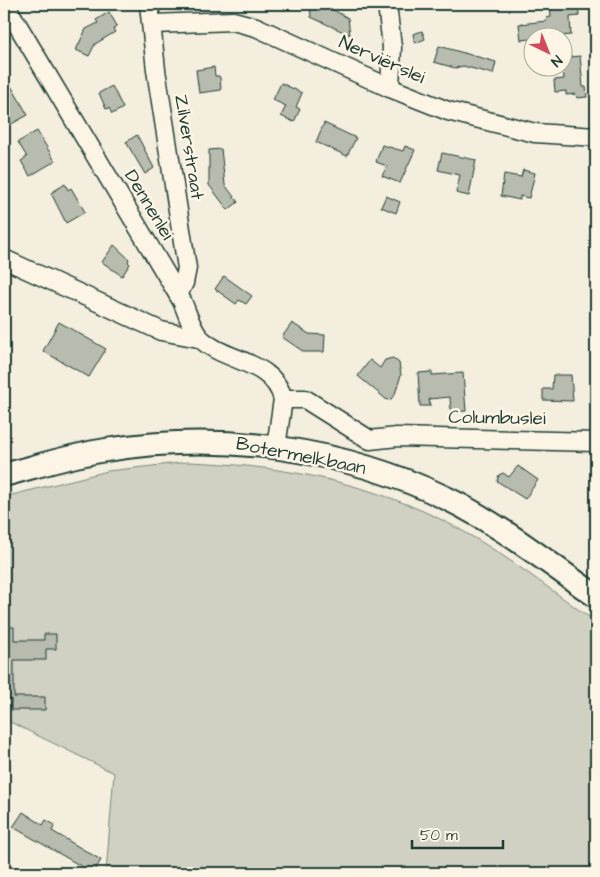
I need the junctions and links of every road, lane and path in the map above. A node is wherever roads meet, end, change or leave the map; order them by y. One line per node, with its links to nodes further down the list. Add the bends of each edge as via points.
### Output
1 (4, 4): 8 (street, Dennenlei)
2 (149, 4): 4 (street, Zilverstraat)
3 (387, 4): 5 (street, via 392,47)
4 (153, 24): 5 (street, Nerviërslei, via 234,21 256,27); 8 (street, Zilverstraat, via 156,70 187,268)
5 (390, 88): 6 (street, Nerviërslei, via 448,111 535,134)
6 (596, 137)
7 (4, 259): 9 (street, via 161,331)
8 (178, 294): 9 (street, Dennenlei)
9 (199, 338): 10 (street, Dennenlei, via 219,352 244,360 260,370 274,382)
10 (282, 399): 11 (street, Columbuslei, via 305,399 370,440 397,437); 12 (street)
11 (596, 442)
12 (276, 447): 13 (main road, Botermelkbaan, via 238,442 152,444 105,450); 14 (main road, Botermelkbaan, via 369,468 449,499 491,523)
13 (4, 475)
14 (596, 596)

